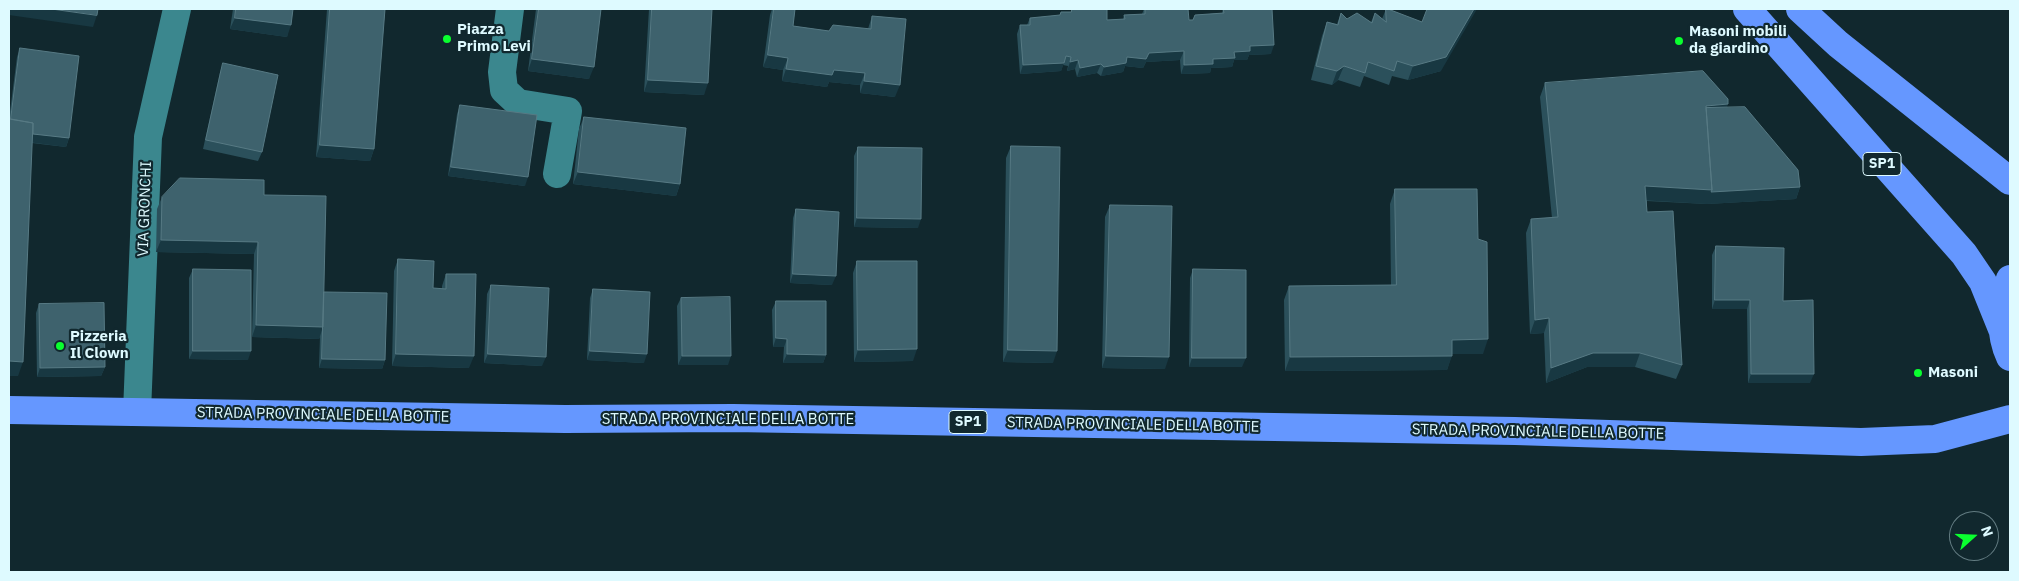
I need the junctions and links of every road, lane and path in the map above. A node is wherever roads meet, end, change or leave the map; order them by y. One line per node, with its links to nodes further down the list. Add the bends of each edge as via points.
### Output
1 (177, 9): 11 (street, VIA GRONCHI, via 148,137)
2 (510, 9): 5 (street, via 502,72 504,90 518,103 568,111)
3 (1747, 9): 8 (main road, SP1, via 1964,254 1983,282)
4 (1800, 9): 6 (main road, via 1838,44)
5 (557, 174)
6 (2010, 181)
7 (2010, 279): 8 (main road, SP1, via 2004,298)
8 (2002, 329): 9 (main road, SP1)
9 (2010, 357)
10 (9, 410): 11 (main road, STRADA PROVINCIALE DELLA BOTTE / SP1)
11 (137, 412): 12 (main road, STRADA PROVINCIALE DELLA BOTTE / SP1, via 1515,431 1861,442 1943,438)
12 (2010, 419)

